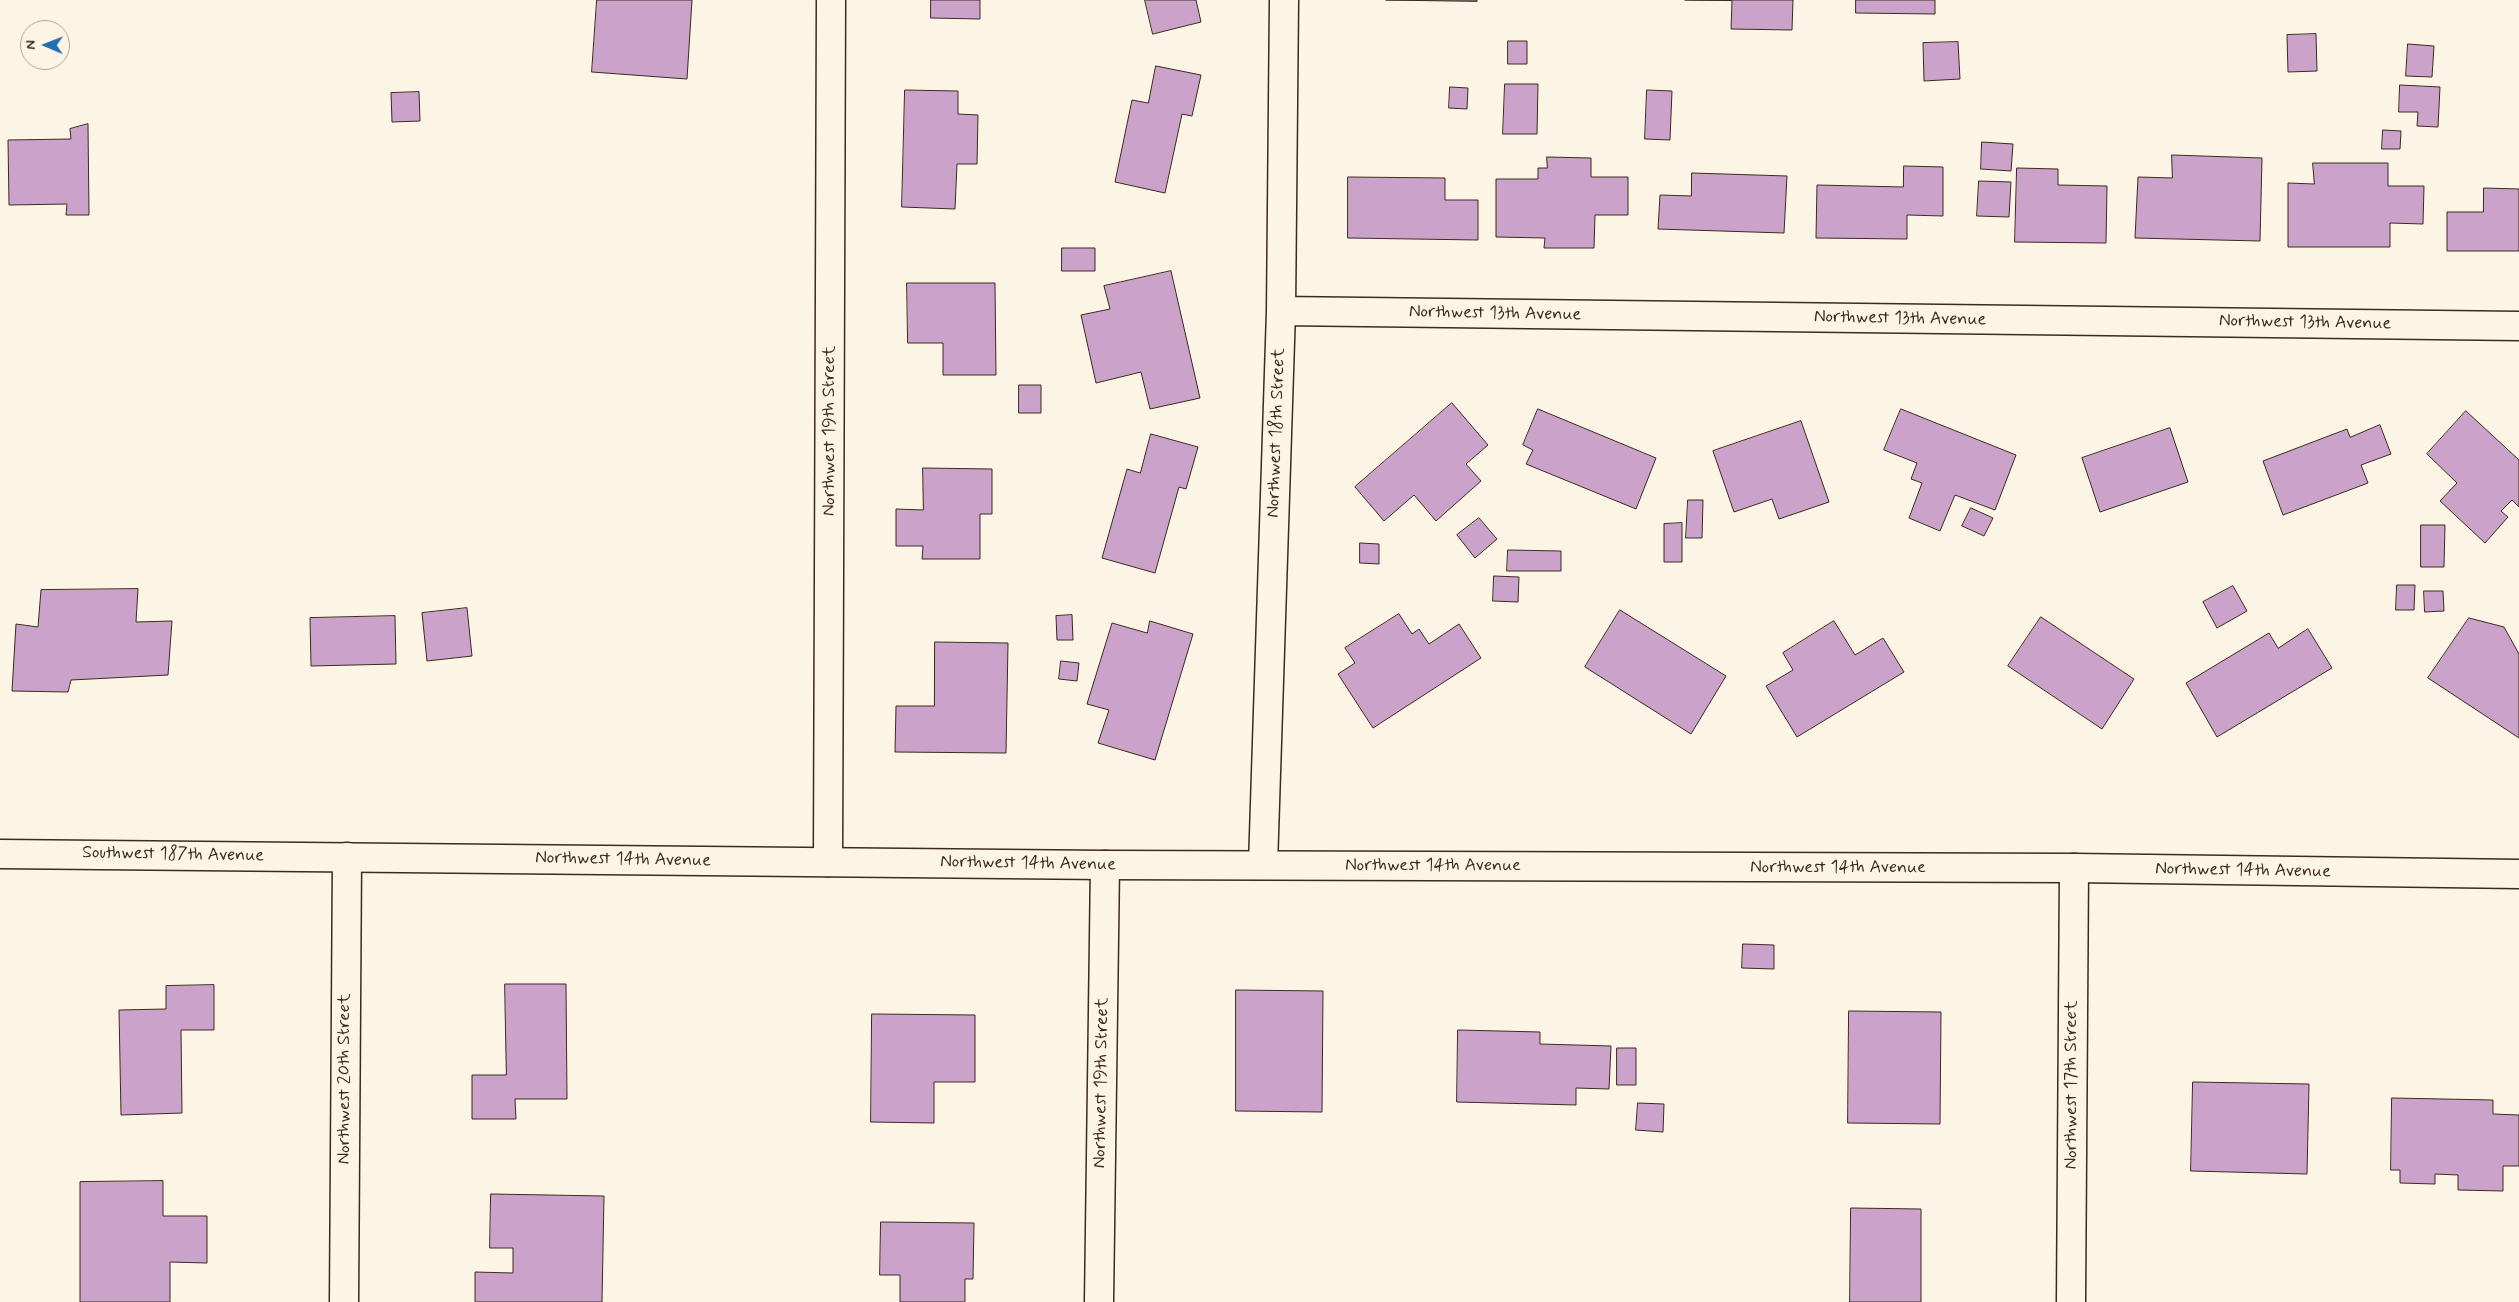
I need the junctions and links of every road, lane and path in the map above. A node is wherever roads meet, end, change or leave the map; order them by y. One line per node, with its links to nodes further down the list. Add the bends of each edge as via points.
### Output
1 (831, 0): 7 (street, Northwest 19th Street)
2 (1284, 0): 3 (street, Northwest 18th Street)
3 (1281, 311): 4 (street, Northwest 13th Avenue); 9 (street, Northwest 18th Street)
4 (2519, 326)
5 (0, 854): 6 (street, Southwest 187th Avenue)
6 (347, 857): 7 (street, Northwest 14th Avenue); 12 (street, Northwest 20th Street)
7 (828, 862): 8 (street, Northwest 14th Avenue)
8 (1105, 865): 9 (street, Northwest 14th Avenue); 13 (street, Northwest 19th Street)
9 (1263, 865): 10 (street, Northwest 14th Avenue)
10 (2074, 868): 11 (street, Northwest 14th Avenue); 14 (street, Northwest 17th Street)
11 (2519, 874)
12 (344, 1302)
13 (1099, 1302)
14 (2071, 1302)

